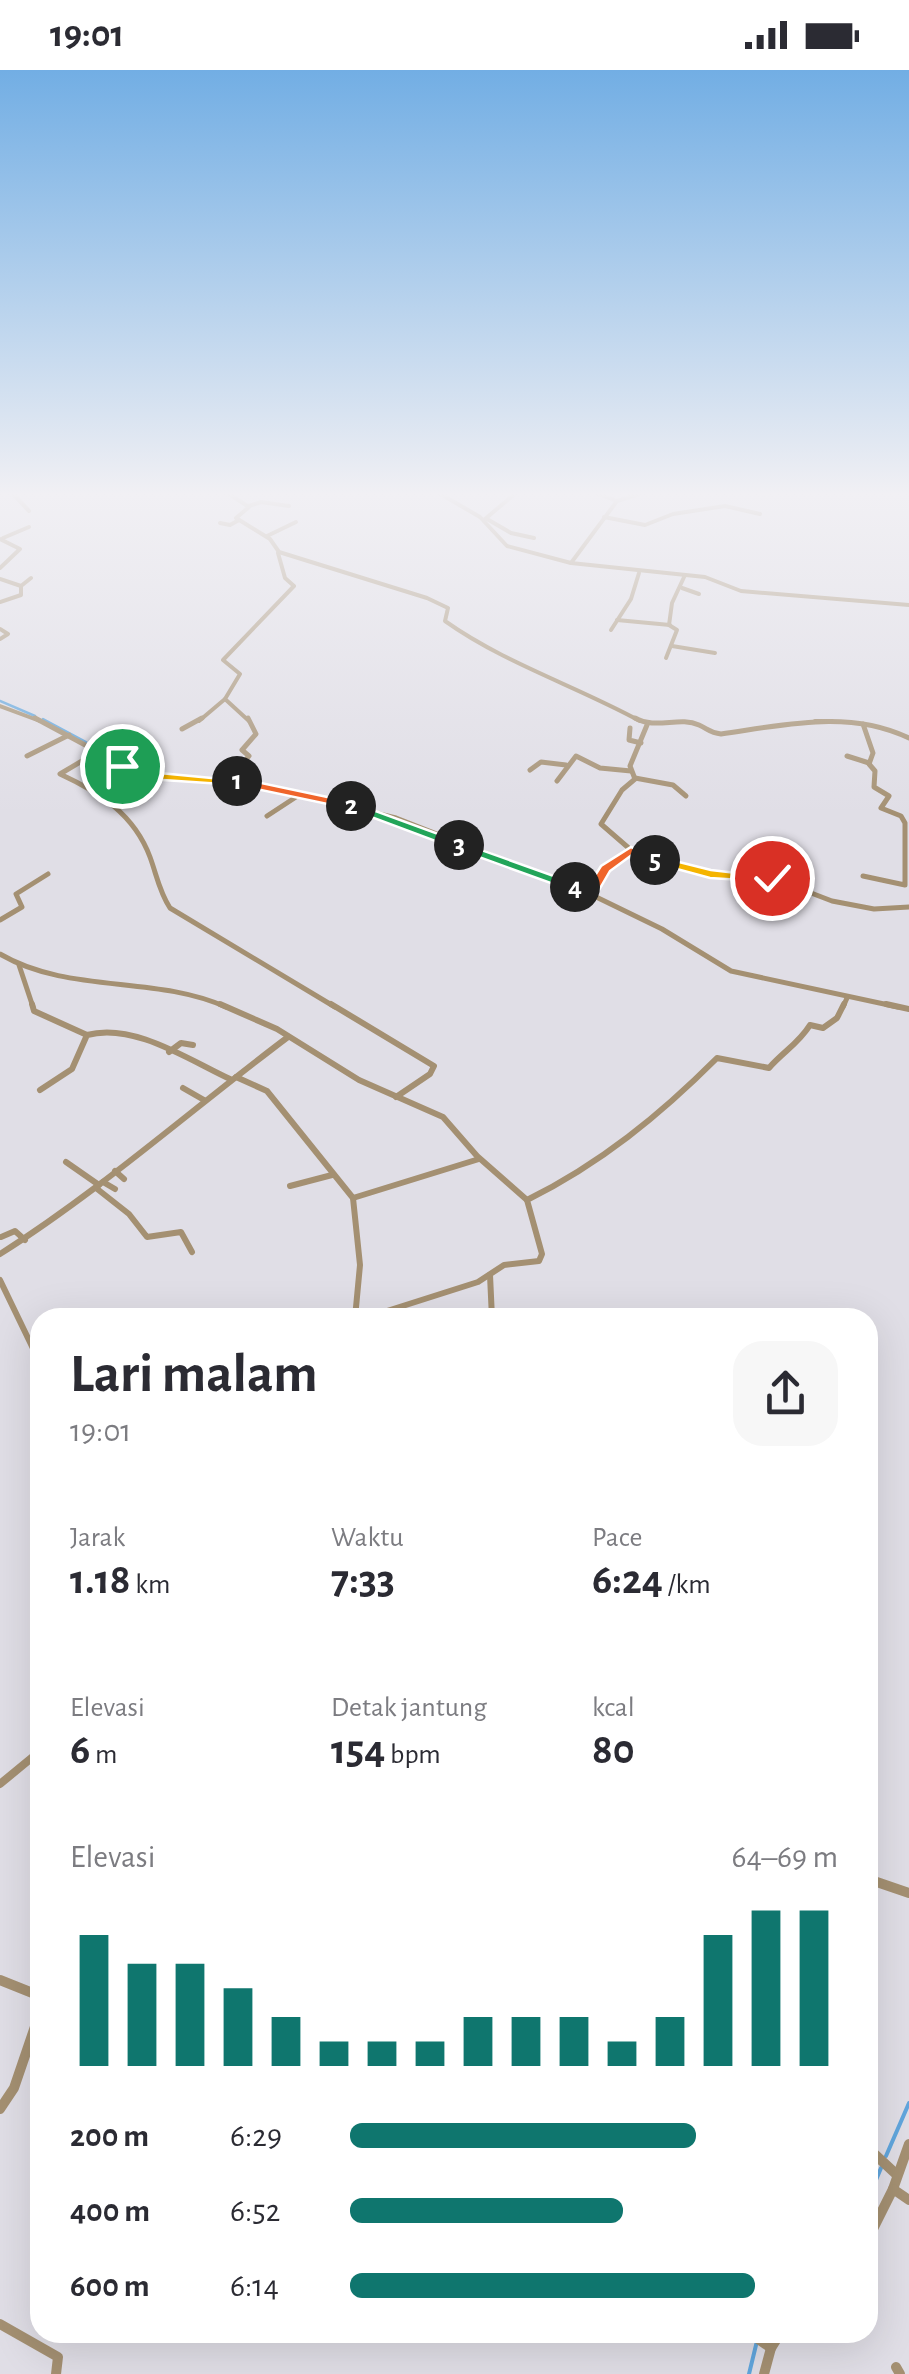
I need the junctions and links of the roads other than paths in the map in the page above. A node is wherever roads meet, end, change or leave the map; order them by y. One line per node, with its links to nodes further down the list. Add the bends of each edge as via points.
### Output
1 (280, 600): 15 (street, via 236,642 223,660)
2 (430, 600): 21 (street, via 448,608 445,621 471,640)
3 (631, 600): 7 (street)
4 (674, 600): 8 (street)
5 (843, 600): 6 (street)
6 (909, 605)
7 (617, 620): 8 (street); 10 (street)
8 (670, 625): 12 (street, via 677,630)
9 (0, 630): 11 (street, via 8,634)
10 (611, 630)
11 (0, 639)
12 (672, 646): 13 (street); 14 (street)
13 (714, 653)
14 (666, 658)
15 (230, 665): 16 (street); 17 (street, via 240,674)
16 (218, 672)
17 (225, 699): 23 (street); 36 (street, via 245,713 256,734)
18 (0, 706): 25 (street)
19 (681, 724): 20 (street, via 699,724 714,734 821,720); 21 (street); 24 (street)
20 (863, 724): 26 (street); 31 (street, via 873,753)
21 (647, 725): 27 (street)
22 (630, 728): 27 (street, via 629,740)
23 (182, 730)
24 (683, 733)
25 (69, 735): 28 (street); 29 (street)
26 (909, 738)
27 (641, 743): 34 (street)
28 (97, 752): 35 (street); 42 (street, via 60,774)
29 (27, 756)
30 (847, 756): 31 (street)
31 (869, 763): 47 (street, via 874,788 889,795 881,808 905,823)
32 (566, 764): 33 (street, via 542,762); 34 (street, via 577,756 601,769); 37 (street)
33 (530, 770)
34 (634, 774): 41 (street); 44 (street, via 601,826)
35 (156, 776): 36 (street); 42 (street)
36 (229, 780): 38 (street)
37 (557, 780)
38 (258, 784): 39 (street); 40 (street)
39 (240, 796)
40 (298, 796): 43 (street); 48 (street, via 381,813)
41 (686, 796)
42 (108, 797): 64 (street, via 147,851 158,889 175,912 434,1066)
43 (267, 816)
44 (631, 850): 48 (street, via 606,869); 49 (street, via 706,874 776,879 832,901 876,909)
45 (48, 874): 50 (street, via 16,894 22,908)
46 (863, 876): 47 (street)
47 (907, 885)
48 (590, 894): 51 (street)
49 (909, 906)
50 (0, 920)
51 (688, 944): 52 (street); 55 (street, via 727,970)
52 (681, 952)
53 (0, 954): 54 (street)
54 (19, 965): 57 (street, via 34,1011); 58 (street, via 200,994)
55 (847, 998): 56 (street); 75 (street, via 838,1018 823,1028 810,1025 799,1044 769,1068 719,1057 591,1167)
56 (909, 1009)
57 (87, 1035): 60 (street, via 122,1035); 63 (street, via 72,1069)
58 (288, 1036): 61 (street); 64 (street)
59 (193, 1045): 60 (street, via 184,1042)
60 (169, 1052): 61 (street)
61 (233, 1078): 65 (street); 69 (street, via 269,1093)
62 (183, 1088): 65 (street)
63 (40, 1090)
64 (395, 1098): 66 (street, via 443,1117)
65 (204, 1100): 68 (street)
66 (480, 1158): 74 (street); 75 (street)
67 (66, 1162): 71 (street)
68 (115, 1171): 70 (street); 71 (street)
69 (332, 1175): 72 (street); 74 (street)
70 (124, 1179)
71 (99, 1185): 73 (street); 77 (street); 78 (street, via 147,1237 181,1232)
72 (290, 1186)
73 (116, 1189)
74 (353, 1198): 83 (street, via 360,1265)
75 (527, 1200): 80 (street, via 541,1259 504,1265)
76 (1, 1237): 77 (street, via 14,1230)
77 (25, 1240): 79 (street)
78 (192, 1252)
79 (0, 1254)
80 (490, 1275): 82 (street); 84 (street)
81 (0, 1280): 85 (street)
82 (388, 1307)
83 (356, 1308)
84 (492, 1308)
85 (30, 1342)
86 (30, 1759): 87 (street)
87 (0, 1784)
88 (878, 1883): 89 (street)
89 (909, 1894)
90 (0, 1980): 91 (street)
91 (30, 1992)
92 (30, 2041): 93 (street)
93 (0, 2109)
94 (909, 2144): 96 (street)
95 (878, 2157): 96 (street)
96 (894, 2172): 97 (street)
97 (893, 2189): 98 (street); 99 (street)
98 (909, 2200)
99 (878, 2219)
100 (0, 2324): 101 (street)
101 (30, 2341)
102 (33, 2343): 106 (street, via 58,2357)
103 (764, 2343): 105 (street)
104 (773, 2343): 105 (street)
105 (770, 2347): 107 (street)
106 (56, 2374)
107 (764, 2374)

